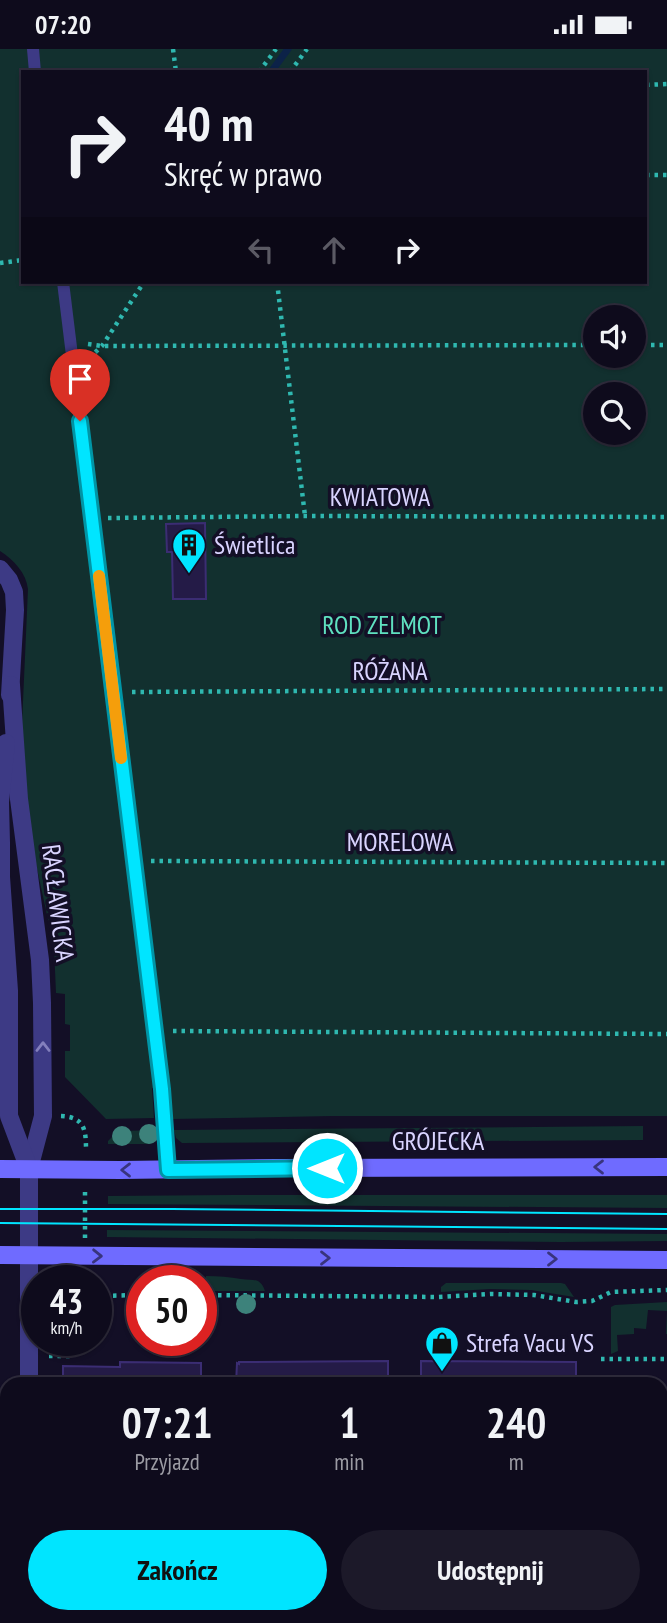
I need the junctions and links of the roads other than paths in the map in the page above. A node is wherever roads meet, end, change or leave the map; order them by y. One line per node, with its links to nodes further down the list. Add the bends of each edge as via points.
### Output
1 (33, 49): 2 (lane)
2 (35, 70)
3 (63, 284): 11 (lane, via 162,1089)
4 (0, 569): 5 (street, RACŁAWICKA, via 9,580 15,610)
5 (11, 685): 6 (street, RACŁAWICKA, via 0,802); 10 (street, RACŁAWICKA, one-way to 5, via 43,1116 42,1003)
6 (2, 908): 7 (street, RACŁAWICKA, via 9,991)
7 (5, 1123): 10 (street, RACŁAWICKA)
8 (667, 1167): 11 (main road, GRÓJECKA, one-way to 11)
9 (0, 1168): 10 (main road, GRÓJECKA)
10 (29, 1169): 11 (main road, GRÓJECKA, one-way to 10); 13 (street, RACŁAWICKA)
11 (168, 1170)
12 (0, 1255): 13 (main road)
13 (29, 1255): 14 (main road, one-way to 14); 15 (street, RACŁAWICKA)
14 (667, 1260)
15 (29, 1377)

